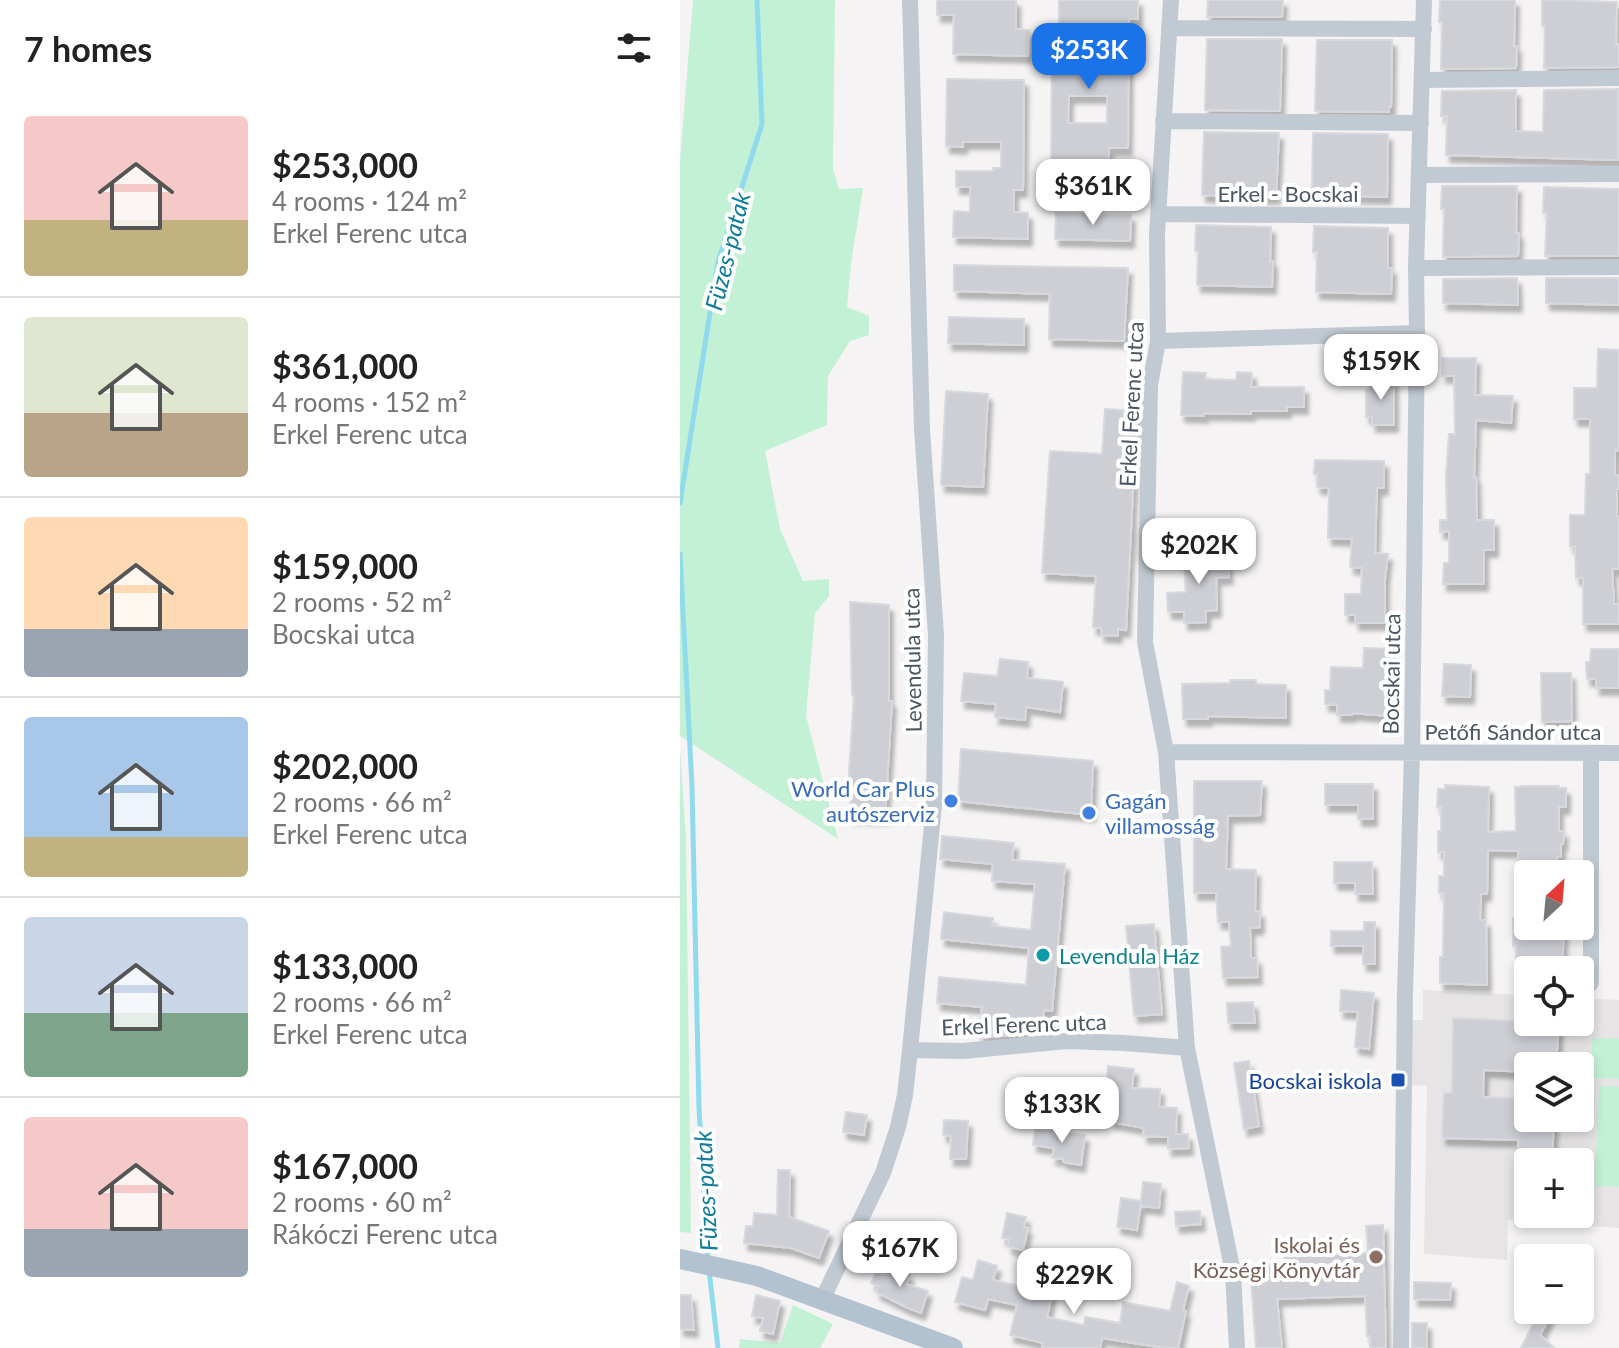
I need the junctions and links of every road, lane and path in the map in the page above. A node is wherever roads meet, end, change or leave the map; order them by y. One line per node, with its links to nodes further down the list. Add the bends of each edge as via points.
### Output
1 (910, 0): 24 (street, Levendula utca, via 922,429 936,635 934,805)
2 (1171, 0): 4 (street, Erkel Ferenc utca)
3 (1424, 0): 5 (street, Bocskai utca)
4 (1169, 28): 5 (street); 8 (street, Erkel Ferenc utca)
5 (1424, 29): 7 (street, Bocskai utca)
6 (1619, 78): 7 (street)
7 (1422, 80): 9 (street, Bocskai utca)
8 (1163, 121): 9 (street); 12 (street, Erkel Ferenc utca)
9 (1421, 123): 11 (street, Bocskai utca)
10 (1619, 174): 11 (street)
11 (1419, 175): 13 (street, Bocskai utca)
12 (1158, 214): 13 (street, Erkel - Bocskai); 17 (street, Erkel Ferenc utca)
13 (1418, 216): 15 (street, Bocskai utca)
14 (1619, 267): 15 (street)
15 (1416, 268): 16 (street, Bocskai utca)
16 (1417, 333): 17 (street); 19 (street, Bocskai utca)
17 (1158, 341): 18 (street, Erkel Ferenc utca, via 1150,385 1145,642)
18 (1166, 752): 19 (street, Petőfi Sándor utca); 23 (street, Erkel Ferenc utca)
19 (1412, 753): 20 (street, Petőfi Sándor utca); 29 (street, Bocskai utca)
20 (1591, 753): 21 (street, Petőfi Sándor utca); 22 (street)
21 (1619, 753)
22 (1591, 956)
23 (1187, 1048): 24 (street, Erkel Ferenc utca, via 1067,1041 963,1051); 28 (street, Erkel Ferenc utca, via 1233,1272)
24 (910, 1050): 26 (street, Levendula utca, via 898,1127 883,1173)
25 (688, 1260): 26 (main road, via 757,1276)
26 (822, 1300): 27 (main road)
27 (953, 1348)
28 (1237, 1348)
29 (1401, 1348)

